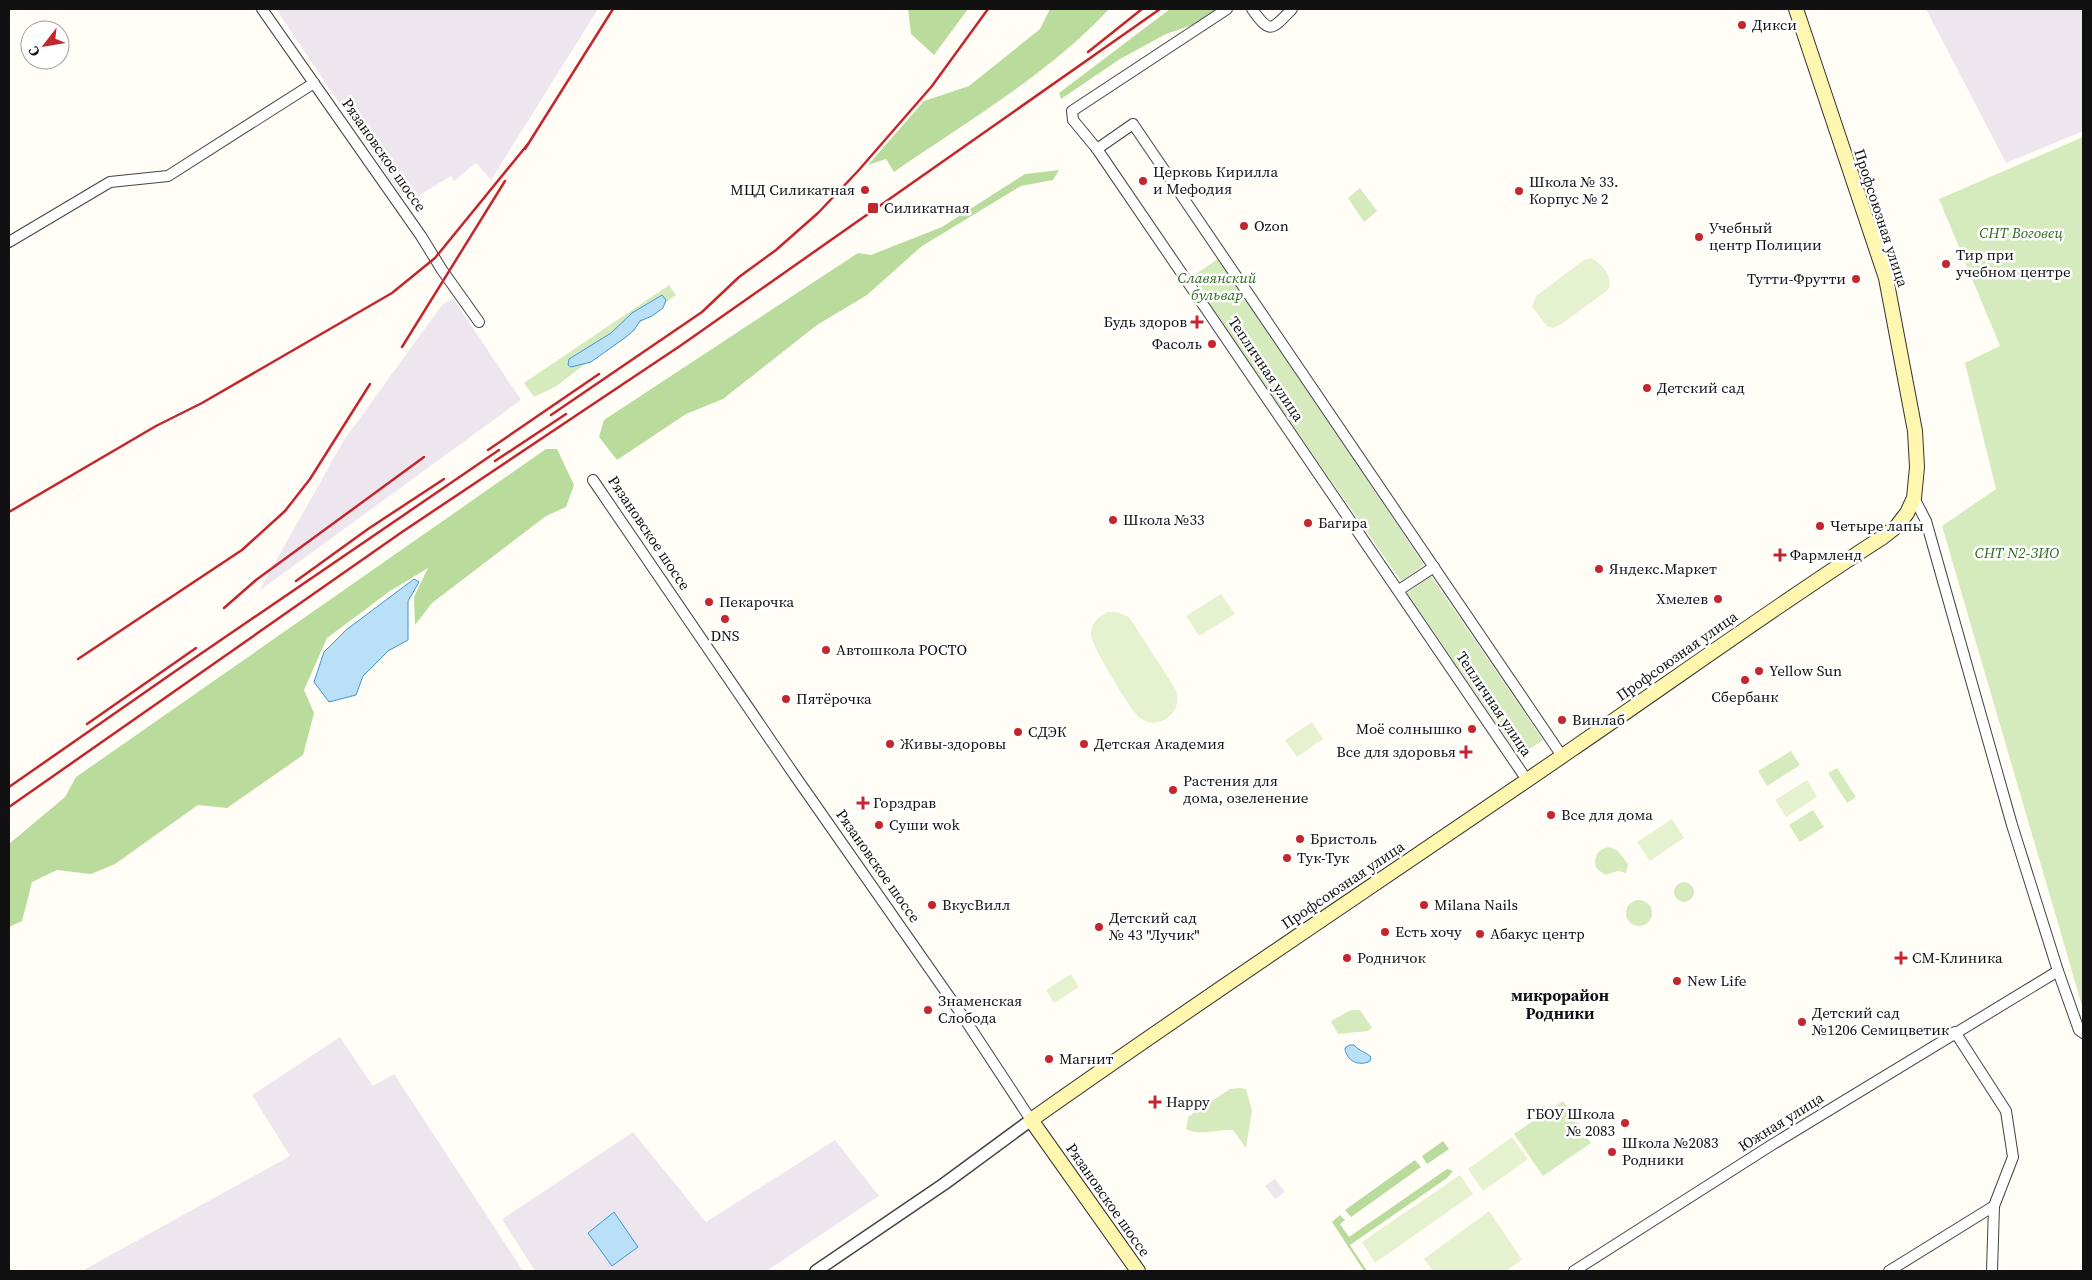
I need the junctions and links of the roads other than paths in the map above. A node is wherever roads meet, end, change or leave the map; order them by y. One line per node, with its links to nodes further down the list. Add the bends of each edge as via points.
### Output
1 (262, 9): 6 (street, Рязановское шоссе)
2 (1227, 9): 7 (street, via 1072,111 1073,120)
3 (1252, 9): 4 (street, via 1262,24 1274,27)
4 (1292, 9)
5 (1796, 9): 11 (main road, Профсоюзная улица, via 1886,278 1915,431 1917,467)
6 (314, 84): 8 (street, via 168,176 110,182); 9 (street, Рязановское шоссе)
7 (1097, 149): 12 (street, Тепличная улица, via 1133,124); 13 (street, Тепличная улица)
8 (9, 242)
9 (479, 322)
10 (593, 480): 19 (street, Рязановское шоссе)
11 (1914, 498): 14 (main road, Профсоюзная улица, via 1907,514 1883,537); 16 (street, via 1926,521 2012,825)
12 (1434, 567): 13 (street); 14 (street, Тепличная улица)
13 (1399, 590): 15 (street, Тепличная улица)
14 (1562, 756): 15 (main road, Профсоюзная улица)
15 (1527, 780): 19 (main road, Профсоюзная улица)
16 (2058, 971): 17 (street, Южная улица); 18 (street, via 2079,1030)
17 (1955, 1032): 20 (street, via 2006,1111 2013,1157); 23 (street, Южная улица)
18 (2083, 1033)
19 (1031, 1120): 21 (street); 22 (main road, Рязановское шоссе)
20 (1994, 1206): 24 (street); 25 (street)
21 (816, 1271)
22 (1138, 1271)
23 (1574, 1271)
24 (1889, 1271)
25 (1992, 1271)

